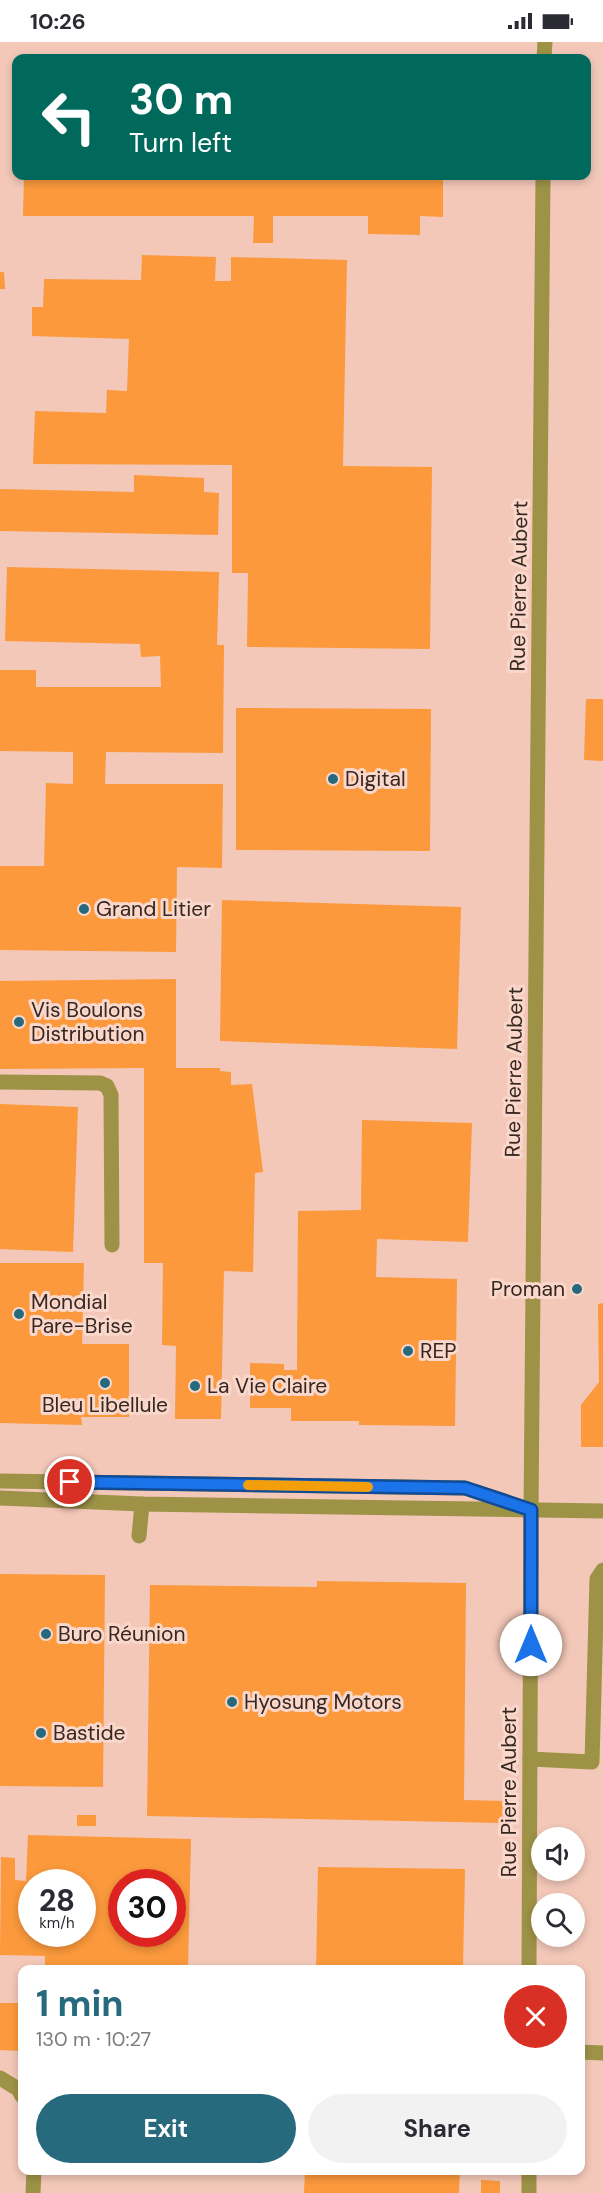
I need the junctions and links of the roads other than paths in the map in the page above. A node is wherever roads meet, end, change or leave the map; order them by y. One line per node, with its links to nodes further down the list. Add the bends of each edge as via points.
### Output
1 (543, 180): 7 (street, Rue Pierre Aubert)
2 (0, 1082): 3 (street, via 107,1086 111,1095)
3 (112, 1245)
4 (0, 1481): 7 (street, via 465,1488)
5 (0, 1498): 6 (street)
6 (142, 1504): 7 (street); 9 (street)
7 (531, 1510): 8 (street); 11 (street, Rue Pierre Aubert)
8 (603, 1511)
9 (139, 1536)
10 (603, 1570): 11 (street, via 597,1579 592,1762)
11 (530, 1759): 12 (street, Rue Pierre Aubert)
12 (534, 1827)
13 (535, 1881): 14 (street, Rue Pierre Aubert)
14 (530, 1965)
15 (585, 2052): 16 (street)
16 (603, 2053)
17 (0, 2078): 18 (street)
18 (18, 2089)
19 (34, 2175): 21 (street)
20 (529, 2175): 22 (street)
21 (33, 2193)
22 (529, 2193)

